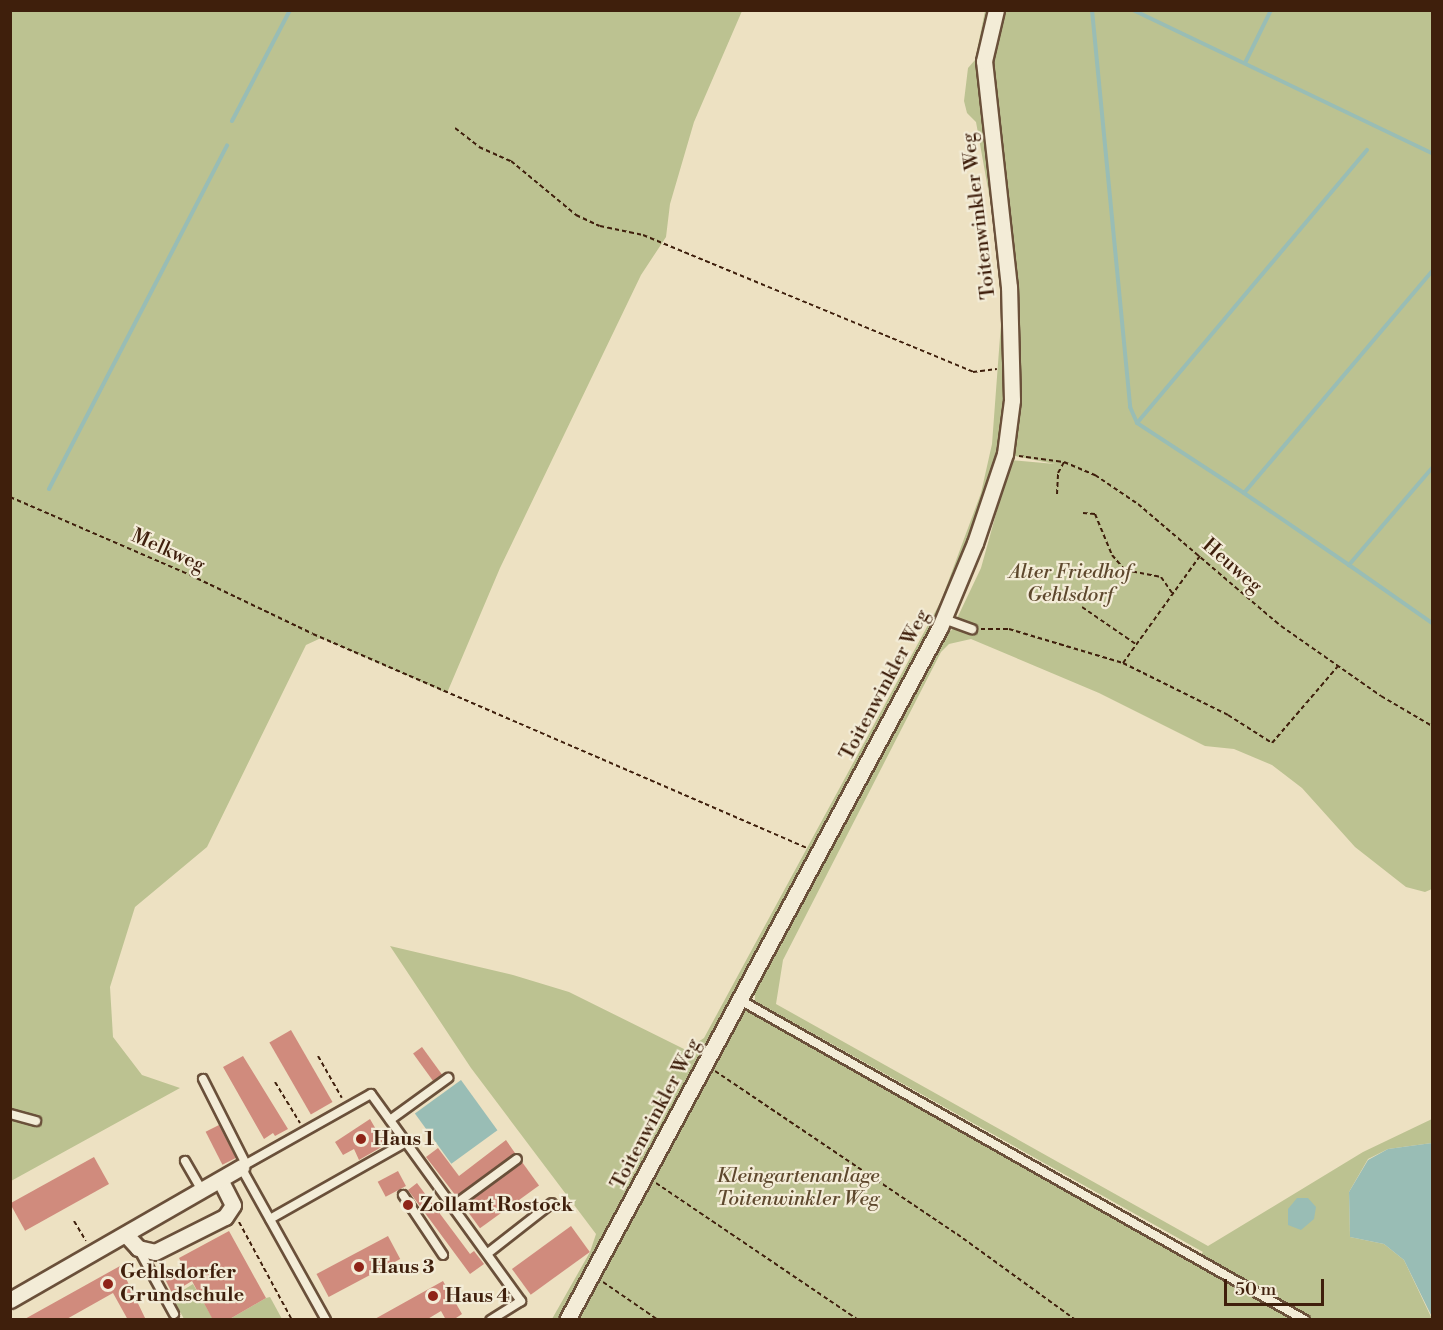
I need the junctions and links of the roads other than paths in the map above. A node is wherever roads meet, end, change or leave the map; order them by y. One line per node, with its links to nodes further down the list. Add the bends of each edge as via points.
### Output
1 (996, 10): 2 (street, Toitenwinkler Weg, via 984,61 1010,287 1011,424 975,543)
2 (944, 619): 3 (lane); 4 (street, Toitenwinkler Weg)
3 (972, 629)
4 (740, 1000): 28 (street, Toitenwinkler Weg); 29 (lane)
5 (448, 1078): 9 (lane)
6 (203, 1079): 13 (lane)
7 (10, 1114): 8 (lane)
8 (36, 1120)
9 (390, 1120): 10 (lane); 13 (lane, via 371,1094)
10 (406, 1142): 18 (lane); 19 (lane)
11 (517, 1159): 18 (lane)
12 (185, 1161): 15 (lane)
13 (243, 1166): 14 (street); 19 (lane)
14 (221, 1181): 15 (street); 21 (street, via 232,1210 161,1250 148,1253)
15 (203, 1192): 20 (street)
16 (403, 1195): 23 (lane)
17 (552, 1203): 22 (lane)
18 (453, 1206): 22 (lane)
19 (270, 1219): 26 (lane)
20 (127, 1236): 21 (street); 24 (street)
21 (138, 1248): 25 (lane)
22 (488, 1253): 27 (lane, via 521,1301)
23 (443, 1255)
24 (10, 1300)
25 (174, 1314)
26 (326, 1320)
27 (491, 1320)
28 (567, 1320)
29 (1305, 1320)

